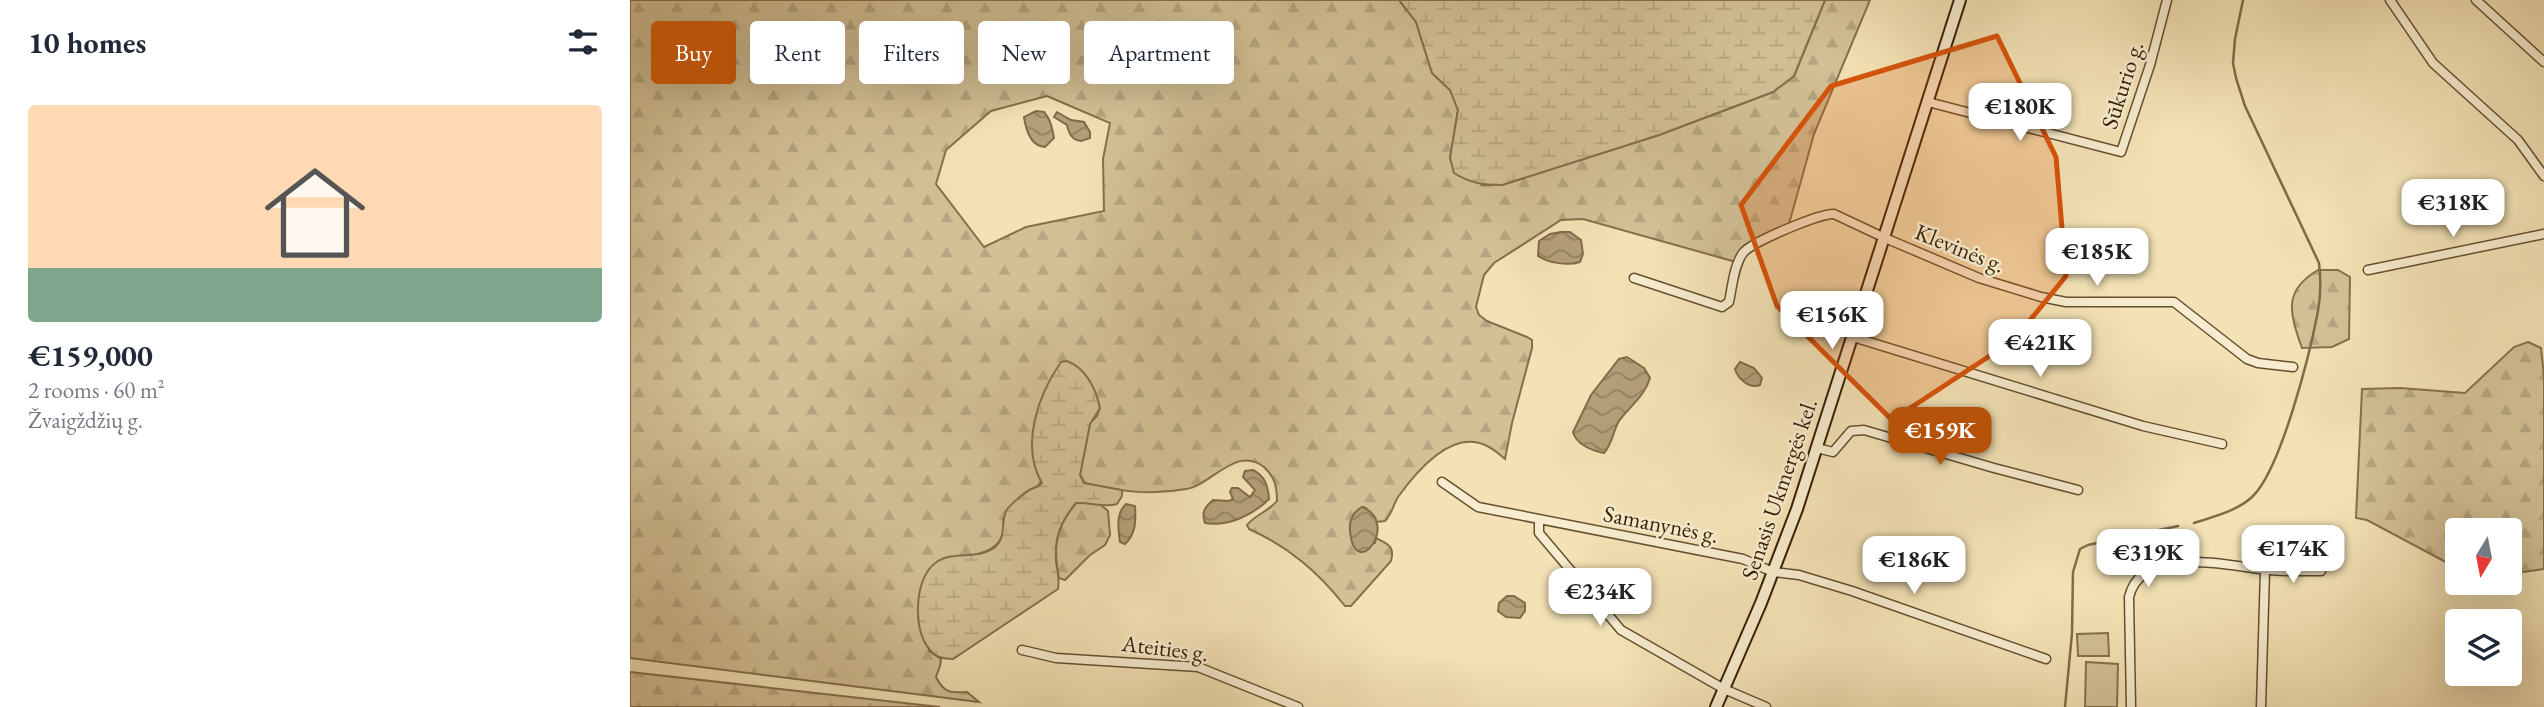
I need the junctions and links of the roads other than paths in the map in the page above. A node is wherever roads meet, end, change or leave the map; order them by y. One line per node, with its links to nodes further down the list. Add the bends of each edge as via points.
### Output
1 (1960, 0): 6 (main road, Senasis Ukmergės kel.)
2 (2168, 0): 6 (street, Sūkurio g., via 2120,152)
3 (2390, 0): 7 (street, via 2433,63 2518,140)
4 (2476, 0): 5 (street)
5 (2544, 62)
6 (1928, 102): 9 (main road, Senasis Ukmergės kel.)
7 (2544, 176)
8 (2544, 234): 10 (street)
9 (1885, 238): 11 (street, Klevinės g., via 1834,214 1800,223 1743,253 1729,302 1722,307); 12 (main road, Senasis Ukmergės kel.); 13 (street, Klevinės g., via 1979,278 2041,298 2174,302 2247,359)
10 (2368, 270)
11 (1634, 278)
12 (1853, 337): 14 (street, via 2143,426); 15 (main road, Senasis Ukmergės kel.)
13 (2293, 366)
14 (2222, 443)
15 (1817, 449): 17 (street, via 1833,452 1851,431 1864,430); 21 (main road, Senasis Ukmergės kel.)
16 (1442, 482): 18 (street, Samanynės g., via 1478,507)
17 (2078, 490)
18 (1539, 519): 21 (street, Samanynės g., via 1743,559); 24 (street, via 1539,533 1621,630)
19 (2264, 570): 20 (street); 28 (street, via 2194,560 2156,568 2139,577 2129,604); 29 (street)
20 (2321, 571)
21 (1773, 572): 23 (street, Samanynės g., via 1852,591); 24 (main road, Senasis Ukmergės kel.)
22 (1022, 650): 25 (street, Ateities g., via 1056,658 1198,667)
23 (2046, 659)
24 (1724, 690): 26 (main road, Senasis Ukmergės kel.); 27 (street)
25 (1298, 707)
26 (1716, 707)
27 (1766, 707)
28 (2131, 707)
29 (2261, 707)

